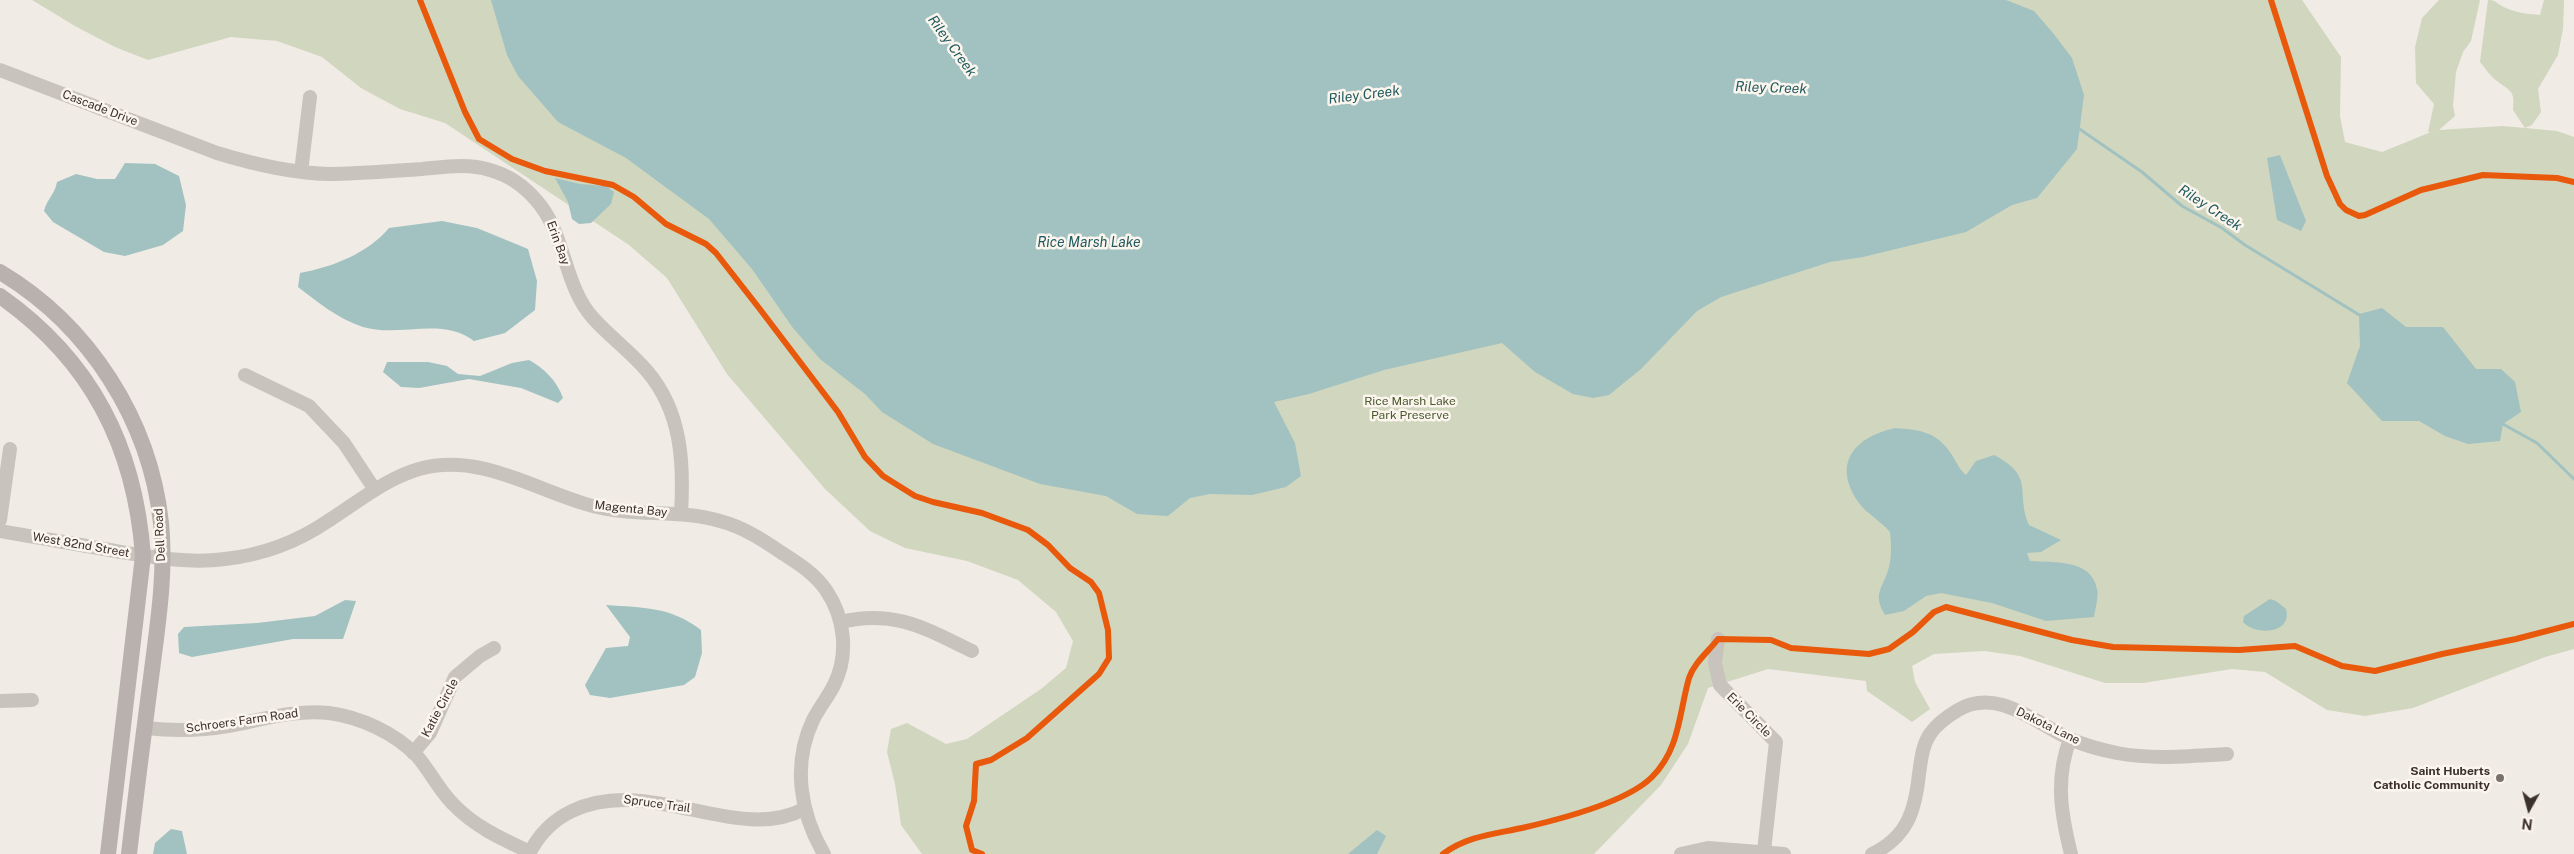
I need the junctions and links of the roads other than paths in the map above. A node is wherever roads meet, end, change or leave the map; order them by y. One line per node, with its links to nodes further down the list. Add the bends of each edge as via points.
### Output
1 (0, 70): 3 (street, Cascade Drive)
2 (310, 97): 4 (street)
3 (199, 146): 4 (street, Erin Bay, via 253,163)
4 (301, 172): 10 (street, Erin Bay, via 365,173 471,166 508,177 524,188 548,216 571,278 591,316 648,372 667,405 678,433 682,456)
5 (0, 272): 14 (main road, Dell Road, via 47,306 79,337 125,404 155,486)
6 (0, 296): 13 (main road, Dell Road, via 51,338 93,389 130,472 140,519)
7 (245, 375): 9 (street, via 309,406 344,443)
8 (10, 449): 11 (street)
9 (375, 490): 10 (street, Magenta Bay, via 421,469 463,465 505,474 597,507); 14 (street, Magenta Bay, via 326,523 277,547 223,560 196,562)
10 (680, 514): 15 (street, Magenta Bay, via 742,528 799,564 826,590)
11 (0, 520)
12 (0, 531): 13 (street, West 82nd Street)
13 (143, 556): 14 (street, West 82nd Street); 28 (main road, Dell Road)
14 (162, 558): 21 (main road, Dell Road, via 159,611)
15 (841, 622): 18 (street, via 870,617 906,621); 25 (street, Magenta Bay, via 840,670 813,721 801,765)
16 (1718, 639): 26 (street, Erie Circle, via 1715,663 1720,685 1776,742)
17 (494, 648): 23 (street, Katie Circle, via 455,677 430,733)
18 (972, 651)
19 (32, 700): 20 (street)
20 (0, 701)
21 (144, 728): 23 (street, Schroers Farm Road, via 202,729 305,712 329,713 374,727 396,738); 29 (main road, Dell Road)
22 (2070, 739): 24 (street, Dakota Lane, via 2117,753 2159,758); 33 (street, Dakota Lane, via 2004,704 1977,703 1960,709 1928,737 1922,753 1918,787 1900,835); 34 (street, via 2060,776 2060,800)
23 (413, 753): 27 (street, Schroers Farm Road, via 453,804 469,818 484,830)
24 (2227, 754)
25 (804, 810): 27 (street, Spruce Trail, via 792,816 746,819 617,798 599,801 563,815 548,827); 30 (street, Magenta Bay)
26 (1764, 851): 31 (street, via 1708,848); 32 (street)
27 (530, 853)
28 (108, 854)
29 (129, 854)
30 (824, 854)
31 (1681, 854)
32 (1784, 854)
33 (1872, 854)
34 (2072, 854)

